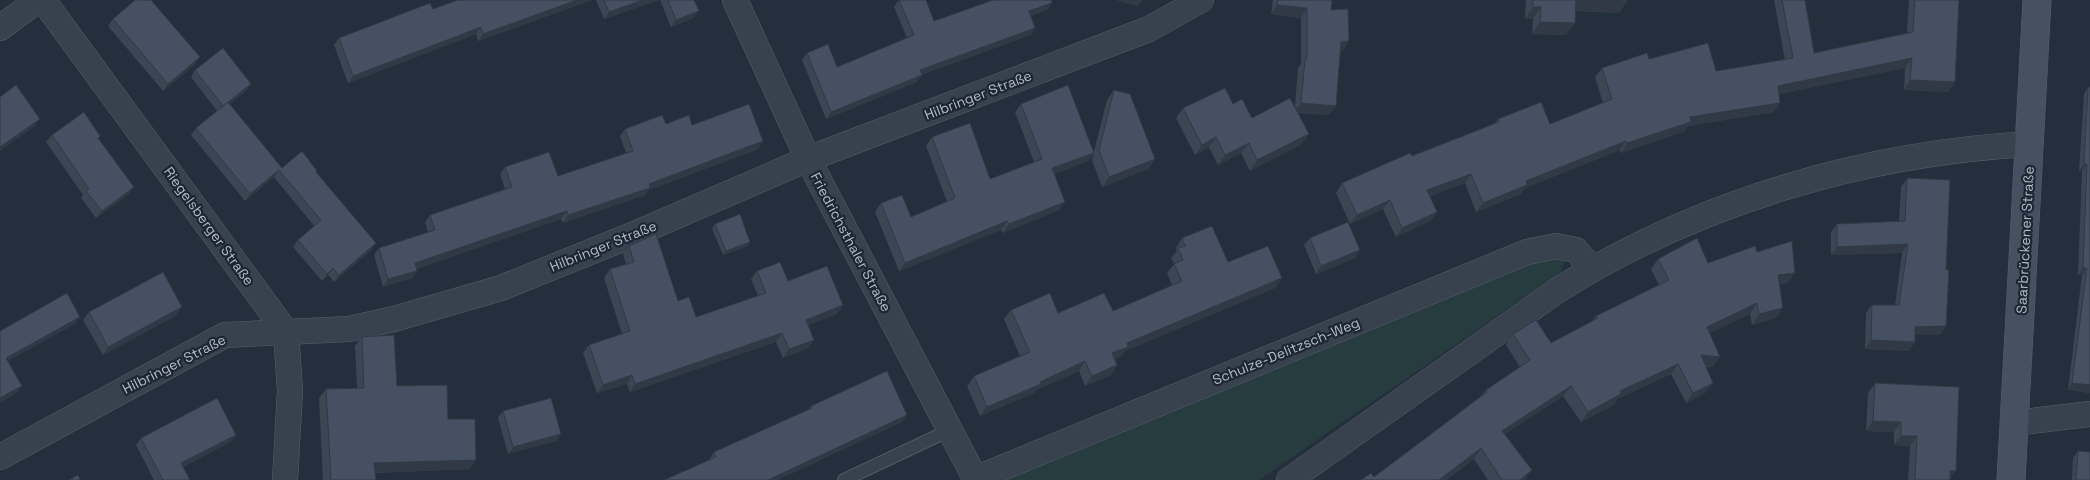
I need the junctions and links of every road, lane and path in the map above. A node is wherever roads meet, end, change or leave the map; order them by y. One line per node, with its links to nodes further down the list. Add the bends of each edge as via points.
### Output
1 (38, 0): 6 (street)
2 (43, 0): 10 (street, Riegelsberger Straße)
3 (735, 0): 8 (street, Friedrichsthaler Straße)
4 (1201, 0): 8 (street, Hilbringer Straße, via 1149,29)
5 (2037, 0): 7 (main road, Saarbrückener Straße)
6 (0, 28)
7 (2030, 144): 9 (street, via 1884,161 1820,177 1756,197 1680,227); 12 (main road, Saarbrückener Straße)
8 (808, 159): 10 (street, Hilbringer Straße, via 501,288 349,329); 13 (street, Friedrichsthaler Straße)
9 (1592, 269): 15 (street, Schulze-Delitzsch-Weg, via 1576,250 1556,246 1527,252); 18 (street, via 1526,312)
10 (286, 332): 14 (street, Hilbringer Straße, via 225,336); 16 (street, via 290,391)
11 (2090, 414): 12 (street)
12 (2014, 422): 19 (main road, Saarbrückener Straße)
13 (950, 430): 15 (street, Friedrichsthaler Straße); 17 (lane)
14 (0, 457)
15 (975, 479)
16 (285, 480)
17 (844, 480)
18 (1290, 480)
19 (2012, 480)

